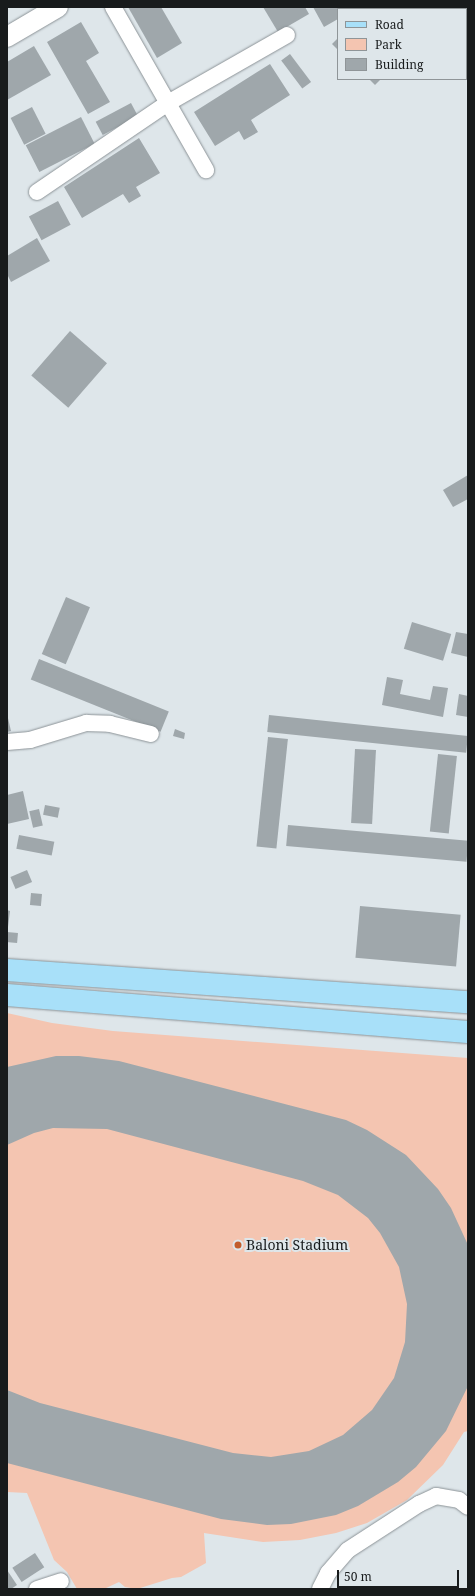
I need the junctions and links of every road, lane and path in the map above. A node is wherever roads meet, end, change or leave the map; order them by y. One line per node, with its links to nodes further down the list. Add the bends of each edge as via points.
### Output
1 (58, 7): 4 (street)
2 (113, 7): 5 (street)
3 (287, 35): 5 (street)
4 (7, 37)
5 (168, 103): 6 (street); 7 (street)
6 (206, 170)
7 (37, 192)
8 (151, 734): 9 (street, via 110,724 86,723 30,740)
9 (7, 742)
10 (7, 970): 12 (main road)
11 (7, 995): 13 (main road)
12 (468, 1002)
13 (468, 1032)
14 (468, 1507): 17 (street, via 459,1500 436,1496 419,1504 348,1550 328,1573)
15 (61, 1581): 16 (street)
16 (37, 1589)
17 (320, 1589)

